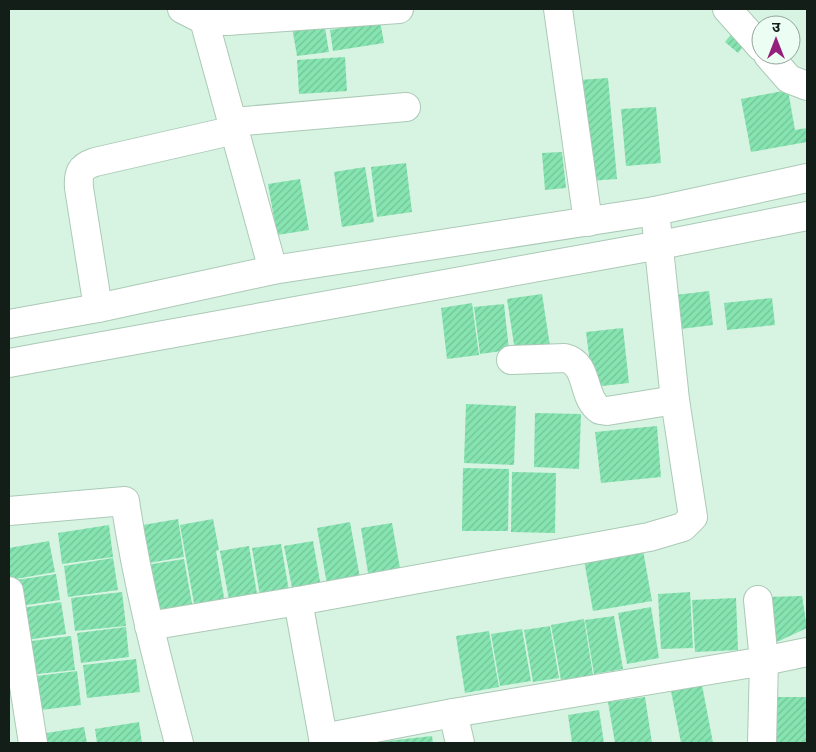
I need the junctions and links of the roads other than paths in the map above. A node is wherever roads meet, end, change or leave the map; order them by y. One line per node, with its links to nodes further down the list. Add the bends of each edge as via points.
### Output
1 (399, 9): 4 (street)
2 (558, 9): 14 (street)
3 (727, 9): 6 (street)
4 (337, 12): 5 (street)
5 (211, 15): 10 (street)
6 (751, 36)
7 (777, 65): 8 (street, via 789,79)
8 (807, 86)
9 (406, 107): 10 (street)
10 (234, 126): 16 (street); 17 (street, via 95,162 81,170 79,188)
11 (807, 178): 12 (street)
12 (655, 212): 14 (street); 15 (street)
13 (807, 216): 15 (street)
14 (588, 222): 16 (street)
15 (660, 245): 20 (street); 21 (street)
16 (273, 270): 17 (street)
17 (98, 308): 18 (street)
18 (9, 324)
19 (511, 360): 21 (street, via 572,360 582,372 591,402 600,410)
20 (9, 363)
21 (675, 400): 25 (street, via 693,517 683,527 649,537)
22 (9, 511): 26 (street, via 125,501)
23 (9, 591): 31 (street)
24 (758, 600): 28 (street)
25 (298, 601): 26 (street); 30 (street)
26 (149, 626): 32 (street)
27 (807, 652): 28 (street)
28 (764, 661): 29 (street); 34 (street)
29 (453, 713): 30 (street); 33 (street)
30 (324, 741)
31 (34, 743)
32 (179, 743)
33 (460, 743)
34 (762, 743)

